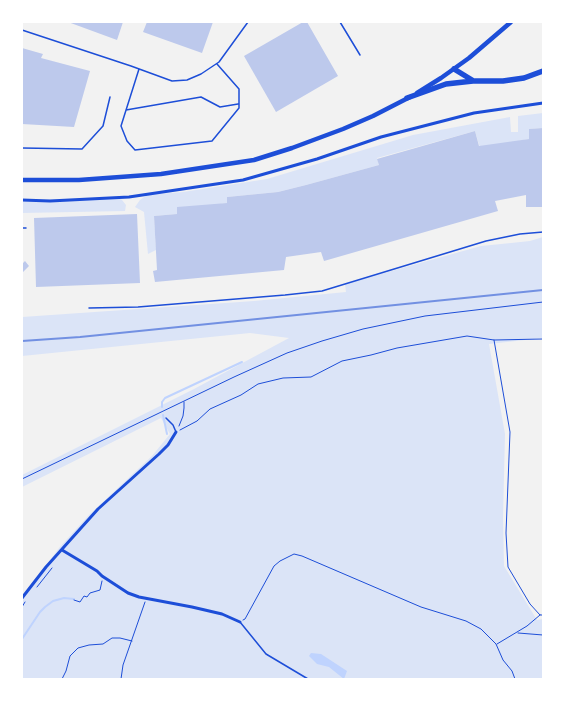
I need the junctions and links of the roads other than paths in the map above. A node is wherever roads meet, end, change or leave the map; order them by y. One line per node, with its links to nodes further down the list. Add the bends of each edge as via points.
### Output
1 (248, 22): 6 (lane)
2 (340, 22): 5 (lane)
3 (511, 22): 8 (main road)
4 (22, 30): 7 (lane)
5 (360, 55)
6 (217, 64): 7 (lane, via 187,80 172,81); 14 (lane, via 239,89)
7 (139, 69): 15 (lane)
8 (454, 69): 10 (highway); 12 (main road)
9 (543, 71): 10 (highway, via 524,78 503,81)
10 (472, 81): 12 (highway, via 446,84)
11 (110, 97): 16 (lane, via 103,126 82,149)
12 (407, 98): 17 (main road, via 373,116 311,142 254,160 160,174 79,180)
13 (543, 103): 18 (street, via 474,113 381,137 243,180 129,197)
14 (239, 104): 15 (lane, via 220,107 201,96); 15 (lane, via 239,108 212,140 135,150 126,141 121,126)
15 (126, 110)
16 (22, 148)
17 (22, 180)
18 (22, 200)
19 (22, 228): 20 (lane)
20 (26, 228)
21 (543, 232): 22 (lane, via 486,241 322,291 138,307)
22 (89, 308)
23 (166, 418): 24 (lane)
24 (176, 432): 25 (street, via 164,450 98,509)
25 (62, 550): 26 (street); 27 (street, via 128,593 222,614)
26 (22, 598)
27 (240, 622): 28 (lane, via 266,654)
28 (308, 679)

